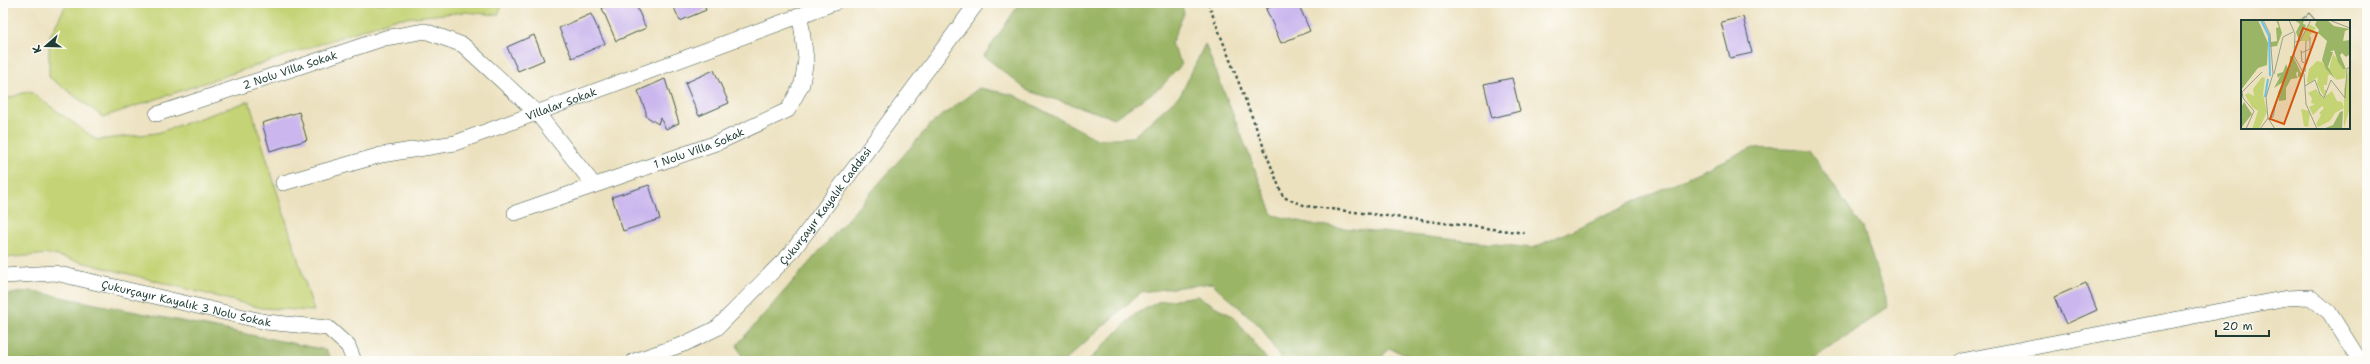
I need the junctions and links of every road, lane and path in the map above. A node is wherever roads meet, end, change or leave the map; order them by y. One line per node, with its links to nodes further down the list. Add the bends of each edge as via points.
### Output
1 (834, 3): 4 (street, Villalar Sokak)
2 (977, 3): 13 (street, Çukurçayır Kayalık Caddesi, via 791,253 717,328 684,344)
3 (1208, 3): 10 (path, via 1283,197 1306,206)
4 (800, 16): 5 (street, Villalar Sokak); 8 (street, 1 Nolu Villa Sokak, via 806,59 802,84 788,110 719,142)
5 (537, 113): 6 (street, 2 Nolu Villa Sokak, via 463,45 425,31 385,38); 7 (street, Villalar Sokak, via 455,143 381,155); 8 (street)
6 (157, 114)
7 (282, 183)
8 (594, 185): 9 (street, 1 Nolu Villa Sokak)
9 (515, 213)
10 (1525, 233)
11 (3, 276): 12 (street, Çukurçayır Kayalık 3 Nolu Sokak, via 55,273 266,322 328,328 348,346)
12 (354, 361)
13 (634, 361)
14 (1961, 361): 15 (street, via 2287,298 2310,297 2329,312)
15 (2360, 361)

